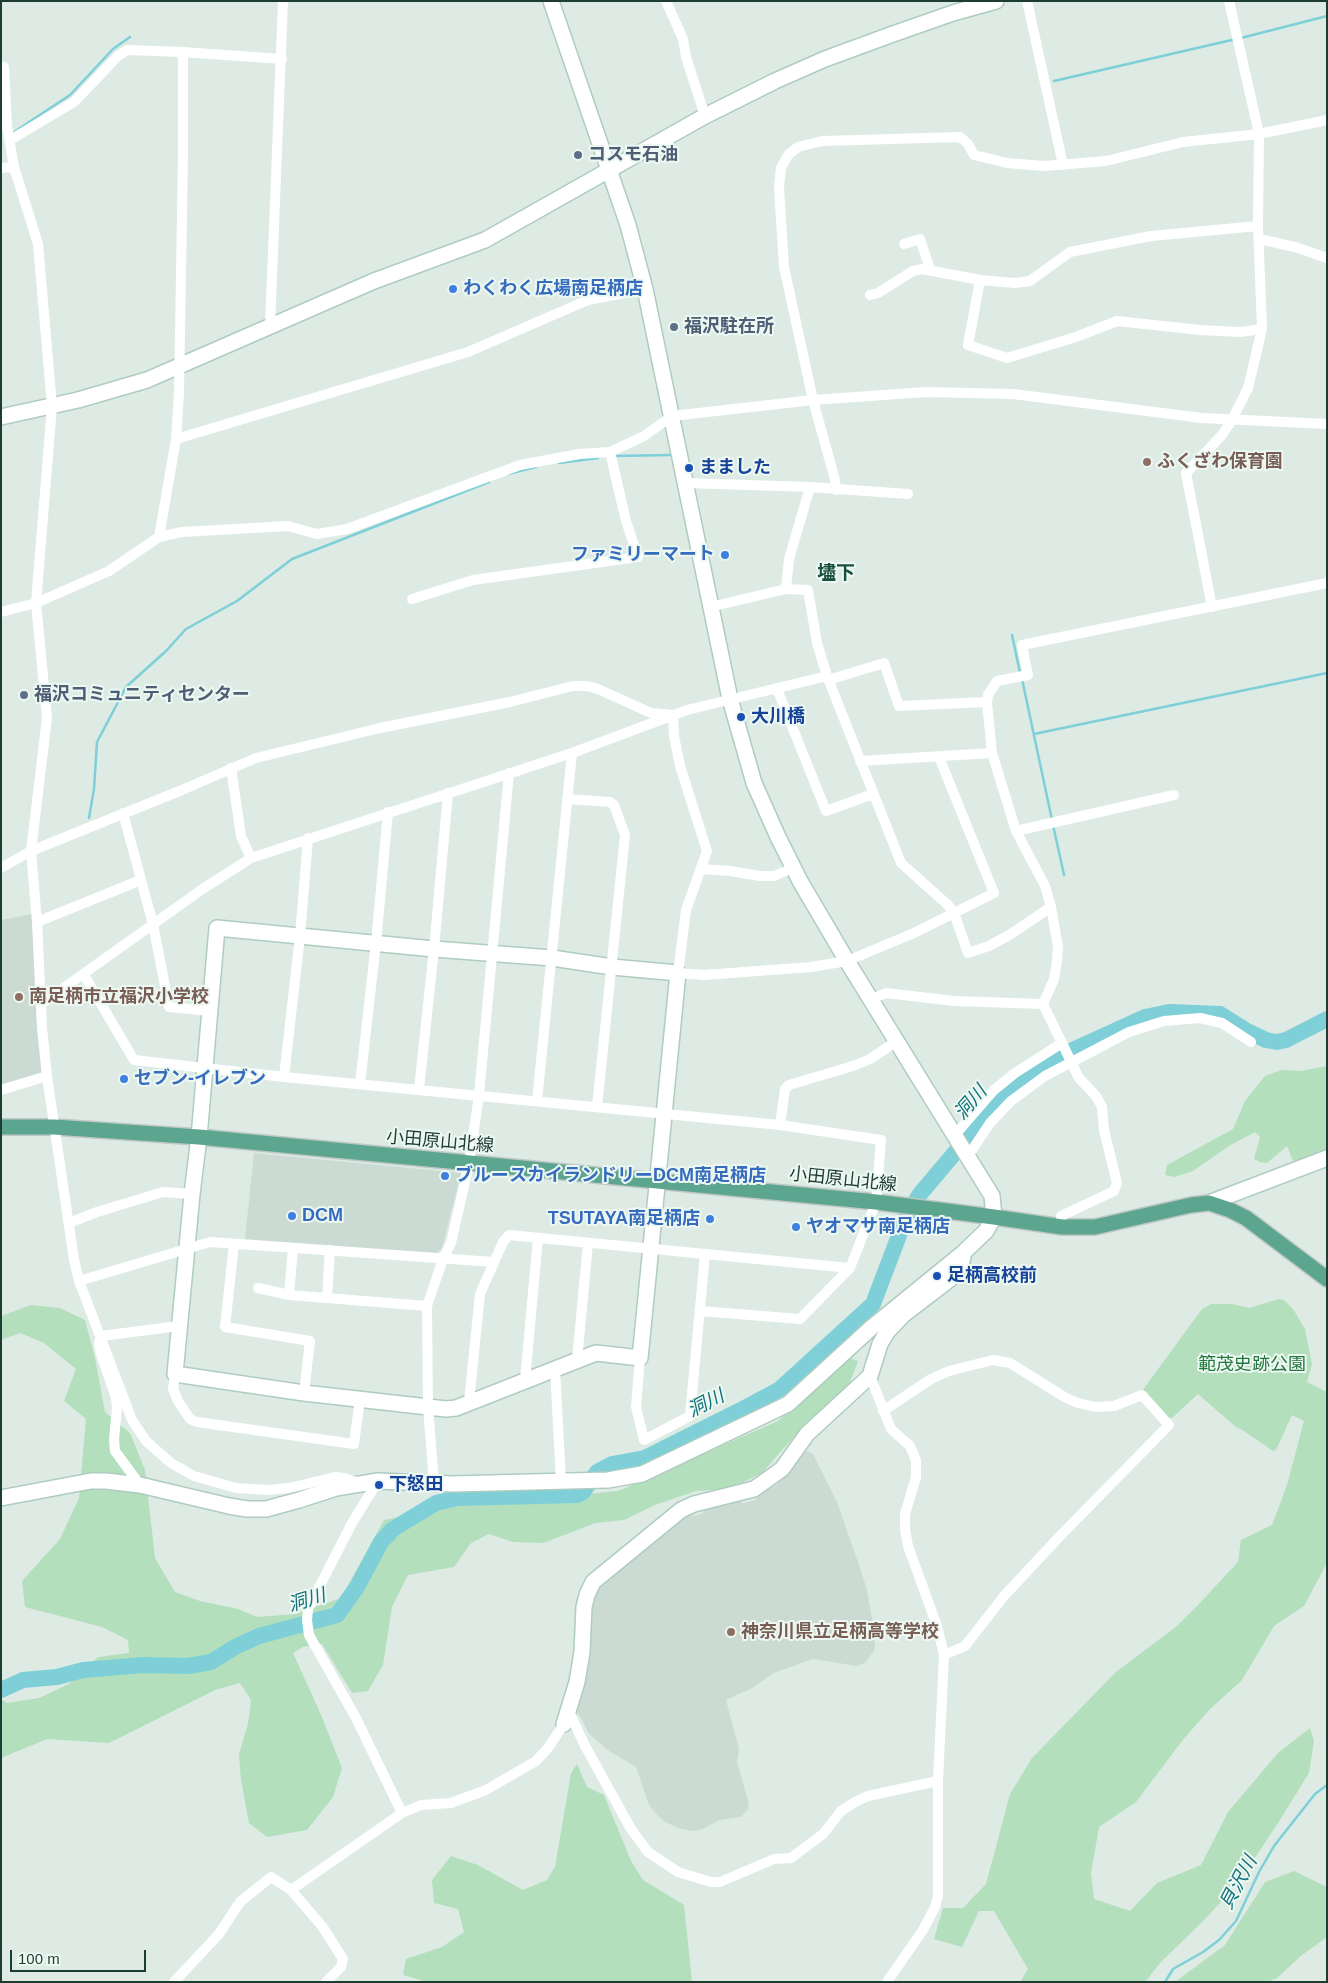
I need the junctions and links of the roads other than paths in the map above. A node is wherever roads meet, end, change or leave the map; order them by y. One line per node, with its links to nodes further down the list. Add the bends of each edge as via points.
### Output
1 (284, 1): 8 (street)
2 (551, 1): 17 (street)
3 (666, 1): 10 (street, via 683,39)
4 (996, 1): 10 (street, via 825,59)
5 (1027, 1): 14 (street)
6 (1229, 1): 12 (street)
7 (183, 52): 8 (street); 13 (street, via 122,52 74,102); 28 (street)
8 (282, 59): 26 (street)
9 (1, 67): 13 (street, via 4,67)
10 (705, 116): 17 (street)
11 (1327, 120): 12 (street)
12 (1259, 134): 14 (street, via 1183,142 1106,161); 18 (street)
13 (10, 140): 15 (street)
14 (1063, 165): 29 (street, via 1030,166 974,155 960,136 822,141 798,147 788,155 781,168 779,188 784,267)
15 (14, 167): 16 (street); 30 (street, via 38,244)
16 (1, 168)
17 (610, 170): 24 (street); 26 (street, via 486,240 374,281)
18 (1258, 226): 19 (street); 23 (street, via 1141,238 1070,252 1030,281)
19 (1260, 239): 21 (street); 27 (street)
20 (904, 244): 22 (street, via 920,239)
21 (1327, 258)
22 (930, 269): 23 (street); 25 (street, via 913,271)
23 (980, 280): 27 (street, via 968,345 1007,358 1076,337 1117,320 1200,330 1240,332)
24 (644, 289): 31 (street); 35 (street, via 588,300 468,352)
25 (870, 295)
26 (270, 327): 28 (street)
27 (1262, 328): 33 (street, via 1248,388)
28 (179, 368): 30 (street, via 120,389); 35 (street)
29 (813, 400): 31 (street); 33 (street, via 926,392 1012,394 1158,414); 39 (street)
30 (52, 406): 32 (street); 45 (street)
31 (672, 416): 36 (street); 37 (street)
32 (1, 417)
33 (1232, 420): 34 (street); 47 (street, via 1186,473)
34 (1327, 424)
35 (176, 438): 41 (street)
36 (611, 456): 41 (street, via 579,454 520,465 347,529 317,534 288,526 182,532); 44 (street, via 638,557 473,580)
37 (686, 483): 38 (street); 46 (street)
38 (810, 487): 39 (street); 43 (street, via 789,559)
39 (836, 490): 40 (street)
40 (908, 494)
41 (159, 537): 45 (street, via 108,571)
42 (1327, 583): 47 (street)
43 (786, 589): 46 (street); 49 (street, via 808,590)
44 (412, 599)
45 (36, 603): 48 (street); 68 (street, via 47,718)
46 (710, 607): 51 (street)
47 (1212, 607): 52 (street, via 1022,645 1028,675 997,682)
48 (1, 612)
49 (827, 678): 50 (street); 52 (street, via 884,663 898,706); 57 (street)
50 (777, 689): 51 (street); 61 (street, via 826,812)
51 (730, 699): 53 (street); 71 (street, via 754,783)
52 (987, 702): 55 (street)
53 (673, 715): 54 (street); 58 (street, via 651,713 598,689 573,686 287,749); 72 (street, via 680,766 707,851)
54 (572, 752): 59 (street); 63 (street)
55 (992, 753): 56 (street); 66 (street)
56 (939, 757): 57 (street); 75 (street, via 994,893)
57 (860, 761): 61 (street)
58 (231, 768): 65 (street); 69 (street, via 240,836)
59 (509, 773): 60 (street); 81 (street)
60 (448, 793): 64 (street); 80 (street)
61 (873, 794): 75 (street, via 901,863)
62 (1174, 795): 66 (street)
63 (567, 799): 82 (street); 84 (street, via 610,802 625,835)
64 (388, 812): 67 (street); 79 (street)
65 (123, 814): 68 (street); 73 (street)
66 (1016, 830): 74 (street, via 1045,886)
67 (308, 838): 69 (street); 78 (street)
68 (31, 851): 70 (street); 76 (street)
69 (250, 858): 77 (street)
70 (1, 868)
71 (793, 868): 72 (street, via 774,876); 83 (street)
72 (701, 869): 85 (street, via 686,910)
73 (141, 880): 76 (street); 77 (street)
74 (1050, 907): 75 (street, via 1011,934 968,953); 89 (street, via 1058,947 1057,961 1054,980)
75 (954, 913): 83 (street)
76 (37, 922): 88 (street)
77 (153, 924): 86 (street); 90 (street, via 169,1007)
78 (300, 936): 79 (street); 90 (street, via 217,928); 97 (street)
79 (376, 943): 80 (street); 98 (street)
80 (434, 949): 81 (street); 99 (street)
81 (493, 953): 82 (street); 101 (street)
82 (552, 958): 84 (street); 102 (street)
83 (847, 961): 85 (street, via 812,967 704,975); 87 (street)
84 (612, 967): 85 (street); 103 (street)
85 (678, 973): 104 (street)
86 (84, 975): 88 (street); 95 (street, via 134,1060)
87 (872, 999): 89 (street, via 886,993 954,1001); 91 (street)
88 (41, 1004): 96 (street)
89 (1043, 1004): 93 (street)
90 (210, 1011): 95 (street)
91 (897, 1041): 105 (street, via 853,1066 789,1085 785,1090); 108 (street)
92 (1251, 1042): 94 (street, via 1210,1019 1164,1020 1129,1032)
93 (1062, 1044): 94 (street); 108 (street, via 1001,1084)
94 (1071, 1061): 110 (street, via 1011,1101 990,1123); 119 (street, via 1079,1078 1102,1107 1117,1183 1114,1191 1061,1216)
95 (205, 1069): 97 (street); 109 (street)
96 (47, 1076): 100 (street); 107 (street)
97 (284, 1077): 98 (street)
98 (360, 1084): 99 (street)
99 (419, 1089): 101 (street)
100 (1, 1090)
101 (478, 1095): 102 (street); 112 (street)
102 (537, 1102): 103 (street)
103 (597, 1107): 104 (street)
104 (664, 1114): 105 (street); 113 (street)
105 (780, 1125): 115 (street, via 881,1140)
106 (1, 1127): 107 (main road, 小田原山北線)
107 (54, 1127): 109 (main road, 小田原山北線); 118 (street)
108 (955, 1135): 110 (street)
109 (199, 1137): 112 (main road, 小田原山北線); 114 (street)
110 (968, 1156): 117 (street, via 992,1196)
111 (1327, 1158): 116 (street)
112 (469, 1164): 113 (main road, 小田原山北線); 129 (street, via 451,1243)
113 (657, 1181): 115 (main road, 小田原山北線); 125 (street)
114 (192, 1194): 118 (street, via 164,1192); 124 (street)
115 (877, 1202): 117 (main road, 小田原山北線); 131 (street)
116 (1209, 1204): 119 (main road, 小田原山北線, via 1191,1205 1095,1227); 132 (main road, 小田原山北線, via 1246,1218)
117 (994, 1217): 119 (main road, 小田原山北線); 127 (street, via 986,1231)
118 (69, 1223): 133 (street)
119 (1062, 1228)
120 (538, 1238): 121 (street); 130 (street, via 509,1235 502,1242); 146 (street)
121 (588, 1243): 125 (street); 142 (street)
122 (234, 1244): 123 (street); 124 (street, via 210,1242); 147 (street, via 226,1328 310,1341)
123 (293, 1248): 126 (street); 135 (street)
124 (186, 1249): 133 (street); 139 (street)
125 (651, 1249): 128 (street); 141 (street)
126 (330, 1250): 129 (street); 136 (street)
127 (963, 1253): 145 (street, via 961,1265 950,1279 903,1315 887,1332); 153 (street, via 779,1410 642,1474 608,1480)
128 (705, 1254): 131 (street); 138 (street)
129 (443, 1259): 130 (street); 137 (street)
130 (494, 1262): 149 (street, via 480,1294)
131 (850, 1268): 138 (street, via 800,1319)
132 (1327, 1279)
133 (79, 1281): 140 (street)
134 (258, 1288): 135 (street)
135 (290, 1295): 136 (street)
136 (327, 1298): 137 (street)
137 (427, 1306): 150 (street)
138 (700, 1310): 141 (street, via 690,1416 644,1440 636,1407)
139 (179, 1326): 140 (street); 144 (street)
140 (102, 1336): 155 (street, via 138,1430 171,1462 194,1476 236,1488 268,1490 335,1477); 156 (street, via 99,1343 101,1354 116,1398 115,1450)
141 (640, 1358): 142 (street, via 596,1353)
142 (577, 1360): 143 (street)
143 (555, 1369): 146 (street); 153 (street)
144 (175, 1374): 147 (street); 148 (street, via 174,1390 178,1401 190,1419 207,1424 354,1444)
145 (870, 1376): 151 (street); 159 (street, via 807,1434 782,1470 770,1479 754,1489 682,1510 593,1582 584,1608 582,1652)
146 (526, 1380): 149 (street)
147 (304, 1393): 148 (street)
148 (360, 1400): 150 (street)
149 (469, 1402): 150 (street, via 446,1409)
150 (428, 1407): 154 (street)
151 (883, 1411): 158 (street, via 892,1429 910,1446 916,1460 916,1477 905,1514 905,1529); 158 (street, via 931,1379 993,1360 1010,1363 1066,1398 1095,1407 1114,1406 1142,1395 1169,1425 1004,1596 965,1646)
152 (378, 1481): 154 (street); 155 (street); 161 (street, via 339,1547 308,1610 307,1620 309,1635 356,1718)
153 (561, 1481): 154 (street)
154 (434, 1483)
155 (360, 1484): 156 (street, via 266,1509 247,1509)
156 (140, 1485): 157 (street, via 91,1481)
157 (1, 1498)
158 (944, 1655): 160 (street)
159 (567, 1718): 160 (street, via 631,1829 648,1852 678,1872 711,1882 720,1882 774,1859 791,1858 823,1834 841,1811 868,1796); 161 (street, via 536,1761 486,1790 451,1804 421,1805)
160 (938, 1781): 165 (street, via 938,1896 923,1930)
161 (402, 1813): 162 (street)
162 (291, 1890): 163 (street, via 271,1876 240,1902 219,1934); 164 (street, via 322,1926 343,1959 341,1967)
163 (174, 1982)
164 (326, 1982)
165 (887, 1982)

